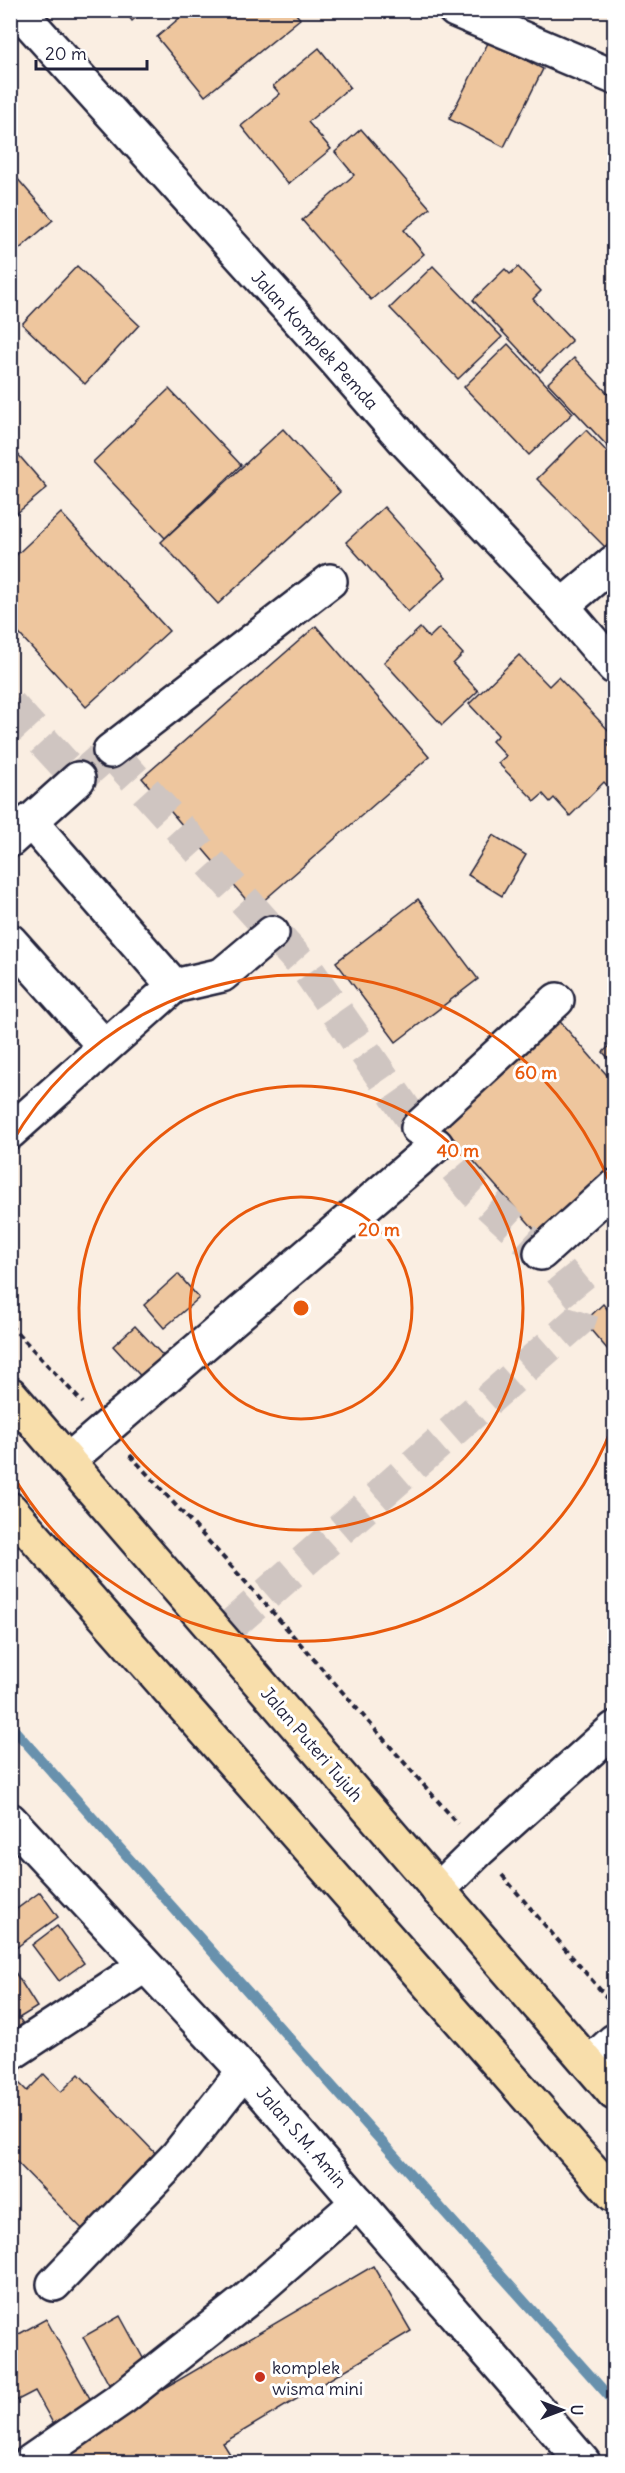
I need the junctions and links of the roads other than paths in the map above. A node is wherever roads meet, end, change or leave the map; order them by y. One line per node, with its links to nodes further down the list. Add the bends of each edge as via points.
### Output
1 (18, 10): 6 (street, Jalan Komplek Pemda, via 406,442)
2 (455, 10): 3 (street)
3 (615, 77)
4 (615, 562): 6 (street)
5 (330, 581): 8 (street)
6 (562, 606): 7 (street, Jalan Komplek Pemda)
7 (615, 667)
8 (110, 751)
9 (78, 779): 10 (street)
10 (20, 831): 13 (street)
11 (272, 933): 13 (street, via 222,975)
12 (10, 941): 15 (street)
13 (174, 986): 15 (street)
14 (557, 1000): 20 (street, via 427,1137)
15 (105, 1047): 16 (street)
16 (14, 1122)
17 (615, 1187): 18 (street)
18 (541, 1253)
19 (10, 1394): 20 (highway, Jalan Puteri Tujuh)
20 (69, 1460): 24 (highway, Jalan Puteri Tujuh)
21 (10, 1509): 31 (highway)
22 (615, 1729): 24 (street)
23 (10, 1820): 25 (street, Jalan S.M. Amin)
24 (438, 1890): 28 (highway, Jalan Puteri Tujuh)
25 (144, 1966): 27 (street); 29 (street, Jalan S.M. Amin)
26 (615, 2041): 28 (street)
27 (10, 2054)
28 (589, 2064): 30 (highway, Jalan Puteri Tujuh)
29 (244, 2071): 32 (street, Jalan S.M. Amin); 33 (street, via 177,2156)
30 (615, 2093)
31 (615, 2195)
32 (358, 2202): 34 (street, via 245,2301 121,2399); 35 (street, Jalan S.M. Amin)
33 (54, 2284)
34 (30, 2463)
35 (583, 2463)

